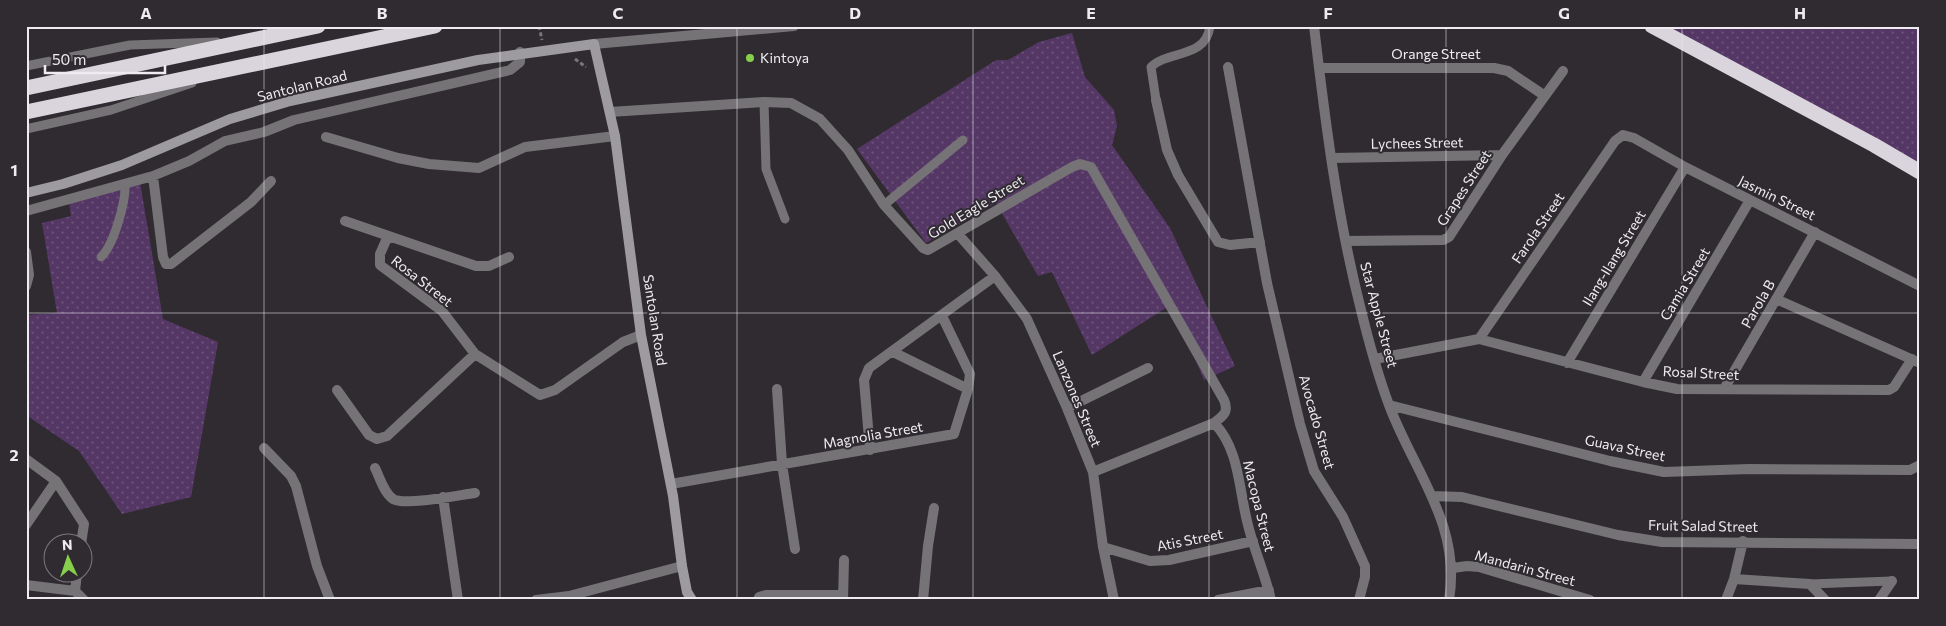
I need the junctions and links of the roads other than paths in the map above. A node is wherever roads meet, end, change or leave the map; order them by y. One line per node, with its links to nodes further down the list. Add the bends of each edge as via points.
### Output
1 (318, 26): 7 (highway)
2 (435, 26): 10 (highway)
3 (794, 26): 8 (street, Santolan Road)
4 (1210, 26): 17 (lane, via 1206,39 1194,51 1157,61 1151,67)
5 (1314, 26): 13 (street, Star Apple Street)
6 (1652, 26): 29 (highway)
7 (245, 41): 11 (lane, via 130,45); 15 (highway)
8 (594, 44): 9 (street, Santolan Road); 20 (street, Santolan Road)
9 (520, 52): 30 (street, via 520,62 510,70 294,120 264,132 225,141); 33 (street, Santolan Road, via 290,101 230,120 122,165)
10 (248, 64): 19 (highway); 21 (lane, via 112,110)
11 (26, 66)
12 (1228, 67): 43 (street, Avocado Street)
13 (1319, 68): 16 (street, Orange Street, via 1494,68 1508,71); 27 (street, Star Apple Street)
14 (1563, 70): 16 (street, Grapes Street)
15 (26, 88)
16 (1546, 96): 26 (street, Grapes Street)
17 (1156, 100): 43 (street, via 1167,150 1178,175 1218,242 1230,245)
18 (764, 102): 20 (street, Gold Eagle Street); 35 (street, Gold Eagle Street, via 791,103 820,119 848,150); 37 (lane, via 766,169)
19 (26, 112)
20 (610, 112): 23 (street, Santolan Road)
21 (26, 129)
22 (1623, 135): 28 (street, Jasmin Street); 53 (street, Farola Street, via 1615,141)
23 (615, 136): 24 (street, via 525,147 479,168 398,158); 52 (street, Santolan Road)
24 (326, 137)
25 (962, 140): 35 (lane)
26 (1502, 155): 27 (street, Lychees Street); 42 (street, Grapes Street, via 1449,238)
27 (1332, 158): 42 (street, Star Apple Street)
28 (1685, 167): 34 (street, Jasmin Street); 58 (street, Ilang-Ilang Street)
29 (1920, 172)
30 (152, 176): 31 (street, via 166,264 250,202); 32 (street)
31 (270, 181)
32 (125, 184): 36 (street); 45 (lane, via 126,196 113,238)
33 (26, 193)
34 (1750, 200): 39 (street, Jasmin Street); 60 (street, Camia Street)
35 (884, 205): 40 (street, Gold Eagle Street, via 928,250)
36 (26, 211)
37 (785, 219)
38 (345, 222): 41 (street, Rosa Street)
39 (1815, 232): 49 (street, Jasmin Street); 50 (street, Parola B)
40 (958, 234): 47 (street, Lanzones Street); 67 (street, Gold Eagle Street, via 1072,168 1080,164 1091,167 1224,400 1226,414)
41 (388, 236): 46 (street, Rosa Street, via 476,266 489,266); 55 (street, Rosa Street, via 380,254 380,266 442,311)
42 (1346, 241): 56 (street, Star Apple Street)
43 (1260, 242): 109 (street, Avocado Street, via 1267,283 1314,471 1343,517 1365,566)
44 (26, 252): 48 (street, via 29,275)
45 (101, 257)
46 (509, 257)
47 (996, 276): 51 (street); 66 (street, Lanzones Street, via 1027,319)
48 (26, 286)
49 (1920, 286)
50 (1776, 300): 57 (street); 63 (street, Parola B)
51 (942, 316): 54 (street); 62 (street, Magnolia Street, via 968,366)
52 (641, 335): 55 (street, Rosa Street, via 623,342 547,394 540,395); 76 (street, Santolan Road)
53 (1479, 339): 56 (street); 58 (street, Rosal Street)
54 (893, 352): 62 (street); 69 (street, via 865,374)
55 (475, 354): 64 (street, via 387,436 377,439 369,436)
56 (1375, 359): 65 (street, Star Apple Street)
57 (1916, 361): 63 (street, Rosal Street, via 1889,390)
58 (1567, 363): 60 (street, Rosal Street)
59 (1148, 368): 66 (street)
60 (1643, 382): 63 (street, Rosal Street, via 1677,389)
61 (777, 389): 71 (street)
62 (968, 389): 69 (street, Magnolia Street, via 954,434)
63 (1724, 389)
64 (337, 390)
65 (1389, 405): 72 (street, Guava Street, via 1664,472 1910,470); 78 (street, Star Apple Street)
66 (1066, 408): 74 (street, Lanzones Street)
67 (1214, 423): 74 (street); 83 (street, Macopa Street, via 1220,429 1234,461)
68 (264, 448): 102 (street, via 291,476 296,486 317,566)
69 (870, 450): 71 (street, Magnolia Street)
70 (26, 459): 75 (street)
71 (782, 464): 76 (street, Magnolia Street); 87 (street)
72 (1920, 465)
73 (375, 468): 79 (street, via 388,494 395,500)
74 (1093, 472): 86 (street, Lanzones Street)
75 (56, 481): 81 (street); 82 (street, via 84,524)
76 (671, 484): 89 (street, Santolan Road)
77 (475, 493): 79 (street)
78 (1432, 496): 84 (street, Fruit Salad Street, via 1462,497 1618,536 1662,542); 90 (street, Star Apple Street)
79 (444, 497): 103 (street)
80 (934, 508): 106 (street)
81 (26, 525)
82 (82, 534)
83 (1253, 540): 86 (street, Atis Street, via 1168,560 1150,561); 97 (street, Macopa Street)
84 (1743, 541): 85 (street, Fruit Salad Street); 91 (street)
85 (1918, 544)
86 (1103, 547): 107 (street, Lanzones Street)
87 (795, 549)
88 (844, 560): 98 (street)
89 (682, 566): 104 (street, via 569,596); 105 (street, Santolan Road, via 687,592)
90 (1453, 568): 100 (street, Star Apple Street); 110 (street, Mandarin Street, via 1479,567)
91 (1734, 579): 94 (street); 111 (street)
92 (1892, 581): 94 (lane); 113 (street)
93 (76, 584): 96 (street)
94 (1810, 584): 112 (street)
95 (26, 585): 96 (street)
96 (75, 591): 101 (street)
97 (1270, 595): 108 (street)
98 (843, 597): 99 (street, via 766,595)
99 (758, 598)
100 (1452, 599)
101 (84, 600)
102 (330, 600)
103 (458, 600)
104 (536, 600)
105 (692, 600)
106 (923, 600)
107 (1114, 600)
108 (1218, 600)
109 (1359, 600)
110 (1590, 600)
111 (1726, 600)
112 (1825, 600)
113 (1879, 600)

